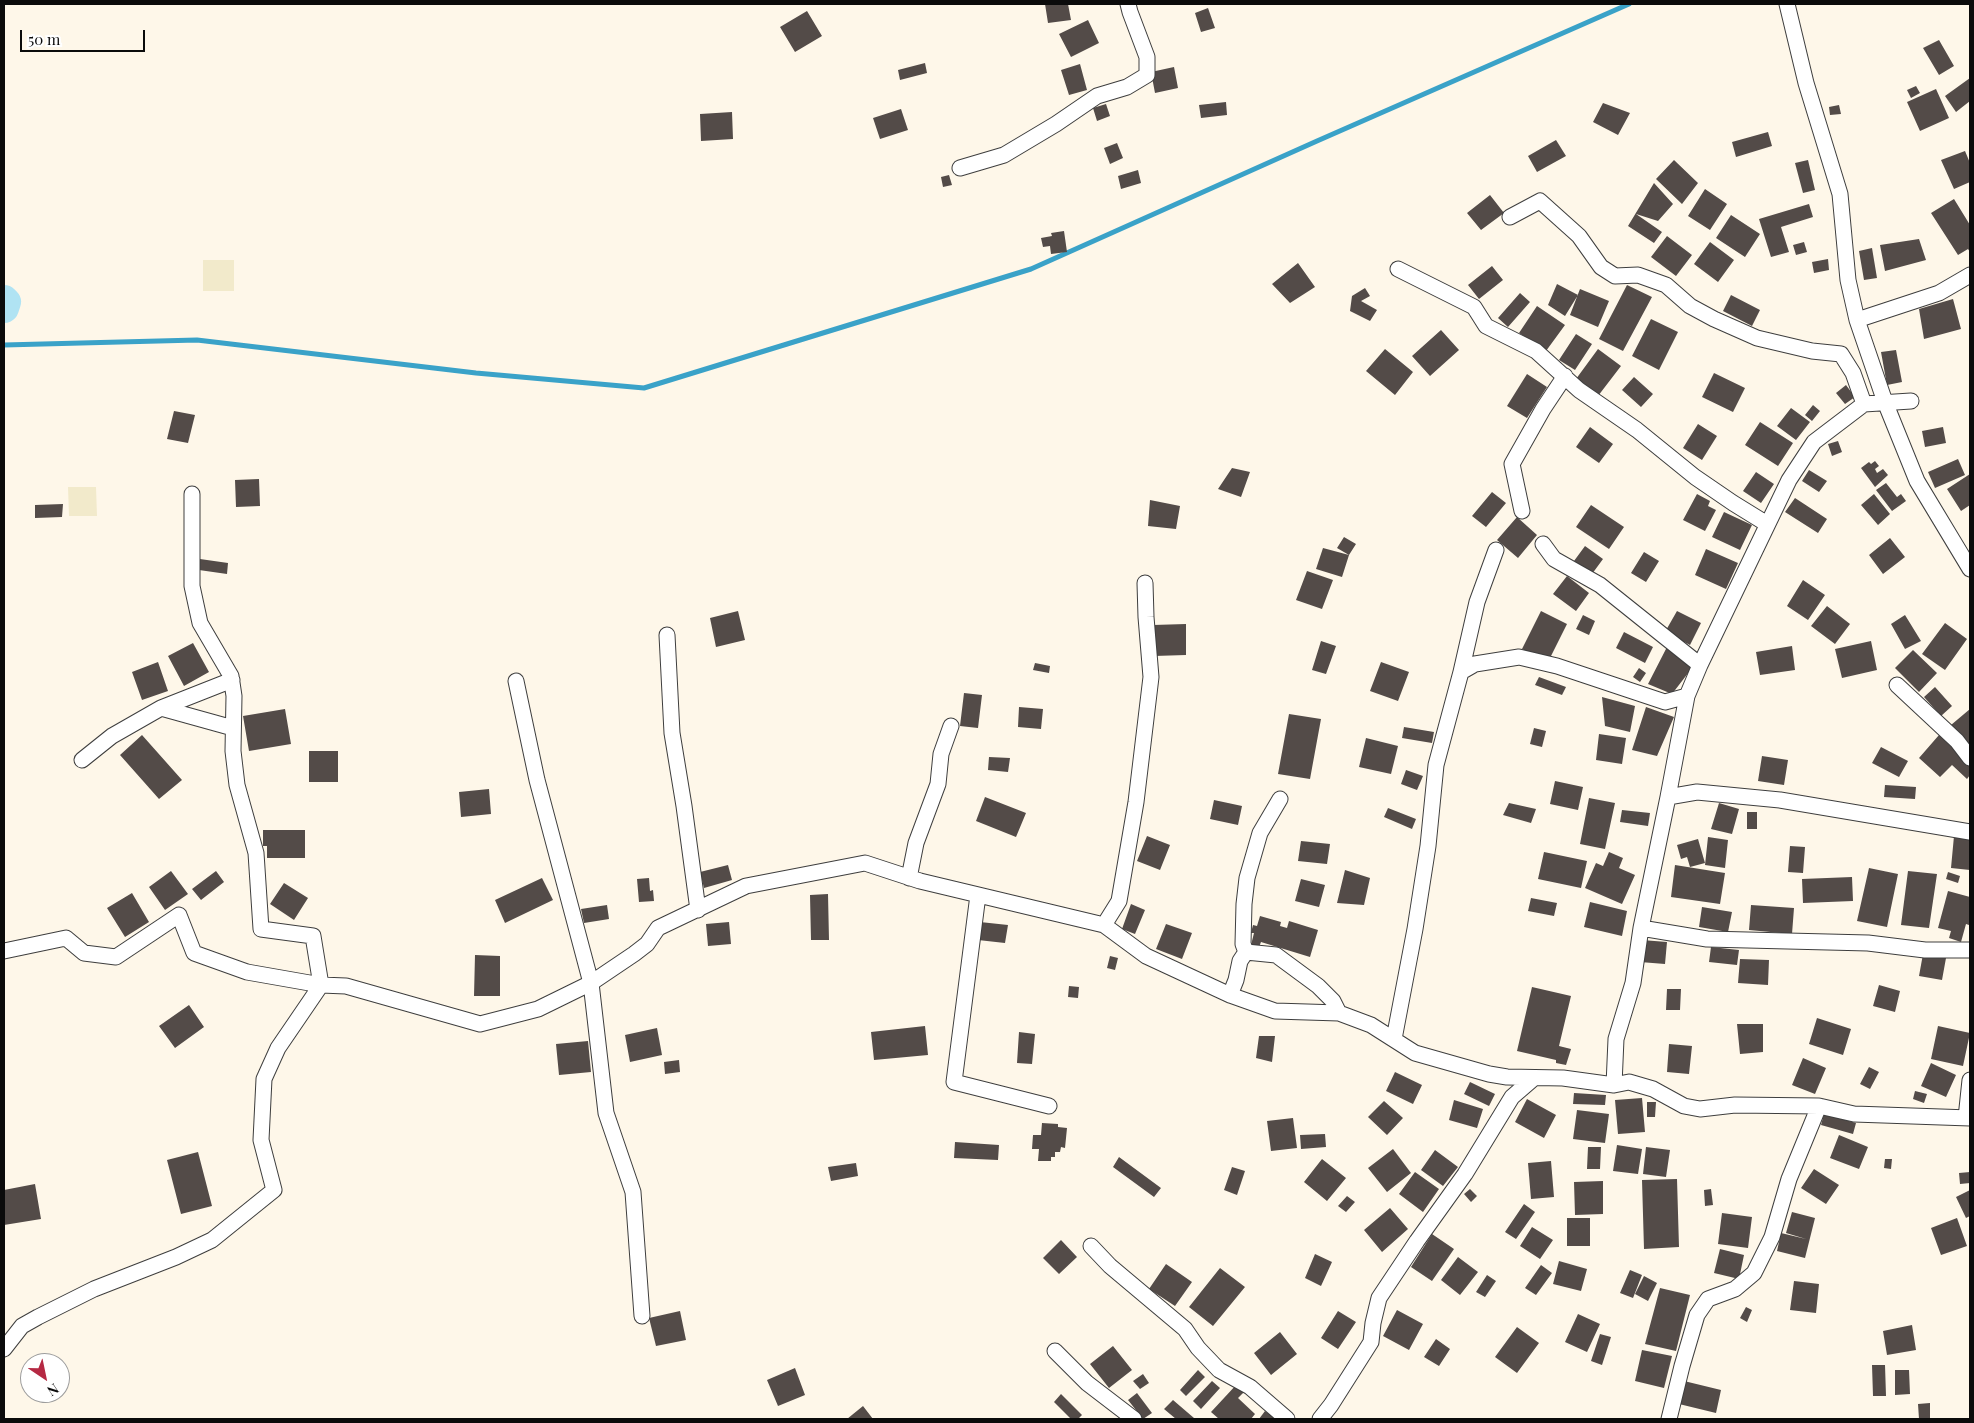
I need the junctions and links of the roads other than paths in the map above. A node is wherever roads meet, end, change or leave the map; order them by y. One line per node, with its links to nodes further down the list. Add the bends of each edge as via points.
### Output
1 (1128, 4): 3 (street, via 1147,57 1147,75 1126,87 1097,96 1004,155)
2 (1787, 4): 7 (street, via 1806,83 1840,194 1848,280)
3 (960, 168)
4 (1510, 217): 11 (street, via 1540,201 1579,236 1601,267 1614,276 1638,275 1666,285 1690,306 1757,338 1841,354 1853,373)
5 (1398, 268): 8 (street, via 1474,307 1486,326 1536,351)
6 (1970, 275): 7 (street, via 1939,293)
7 (1857, 320): 10 (street)
8 (1566, 376): 13 (street, via 1512,464); 14 (street, via 1695,477)
9 (1911, 401): 10 (street)
10 (1885, 402): 11 (street); 17 (street, via 1917,481)
11 (1864, 404): 14 (street, via 1814,442 1788,480)
12 (192, 494): 22 (street, via 192,586 200,623)
13 (1522, 510)
14 (1767, 524): 20 (street)
15 (1543, 544): 20 (street, via 1554,559 1600,585)
16 (1496, 550): 21 (street, via 1477,602)
17 (1970, 570)
18 (1145, 583): 37 (street, via 1151,677 1136,802 1119,901)
19 (667, 636): 36 (street, via 672,733)
20 (1700, 665): 25 (street)
21 (1461, 672): 25 (street, via 1476,664 1519,657 1557,666 1665,702); 46 (street, via 1436,766 1428,846)
22 (232, 680): 26 (street); 28 (street)
23 (516, 681): 42 (street, via 537,780)
24 (1897, 685): 29 (street, via 1957,741)
25 (1688, 696): 31 (street)
26 (161, 708): 28 (street); 30 (street, via 112,736)
27 (950, 726): 34 (street, via 941,754 938,784 916,843)
28 (233, 728): 43 (street, via 237,784 256,853 261,929 313,936)
29 (1970, 758)
30 (82, 760)
31 (1668, 798): 33 (street, via 1697,792 1780,800); 38 (street)
32 (1280, 799): 41 (street, via 1260,833 1247,878 1243,944)
33 (1970, 832)
34 (909, 878): 35 (street); 36 (street, via 865,862 746,886)
35 (978, 895): 37 (street); 50 (street, via 954,1082)
36 (698, 910): 42 (street, via 658,928 634,954)
37 (1104, 925): 44 (street, via 1146,956)
38 (1641, 928): 39 (street, via 1707,939 1868,943 1925,950); 49 (street, via 1633,983 1616,1039)
39 (1970, 950)
40 (4, 951): 43 (street, via 66,938 84,952 116,957 179,915 194,953 247,972)
41 (1246, 952): 44 (street); 45 (street, via 1276,955 1318,986 1333,1001)
42 (591, 983): 43 (street, via 538,1009 480,1024 346,986); 54 (street, via 606,1114 633,1192)
43 (321, 985): 55 (street, via 278,1048 264,1079 261,1140 274,1190 212,1240 94,1289 38,1317 22,1326)
44 (1230, 995): 45 (street, via 1275,1011)
45 (1339, 1013): 46 (street, via 1371,1025)
46 (1394, 1039): 47 (street, via 1415,1053 1454,1065 1489,1074)
47 (1534, 1078): 49 (street, via 1563,1078); 59 (street, via 1512,1097 1465,1174 1379,1298 1372,1342)
48 (1970, 1080): 52 (street)
49 (1614, 1085): 51 (street, via 1629,1082 1653,1089 1684,1106 1700,1109 1735,1105)
50 (1049, 1106)
51 (1819, 1106): 52 (street, via 1854,1114); 60 (street, via 1789,1179 1772,1237 1754,1273 1735,1289 1708,1299 1697,1314)
52 (1968, 1118)
53 (1091, 1246): 58 (street, via 1185,1329 1219,1370 1250,1387)
54 (642, 1316)
55 (4, 1349)
56 (1056, 1351): 57 (street, via 1087,1382)
57 (1134, 1419)
58 (1287, 1419)
59 (1320, 1419)
60 (1669, 1419)

